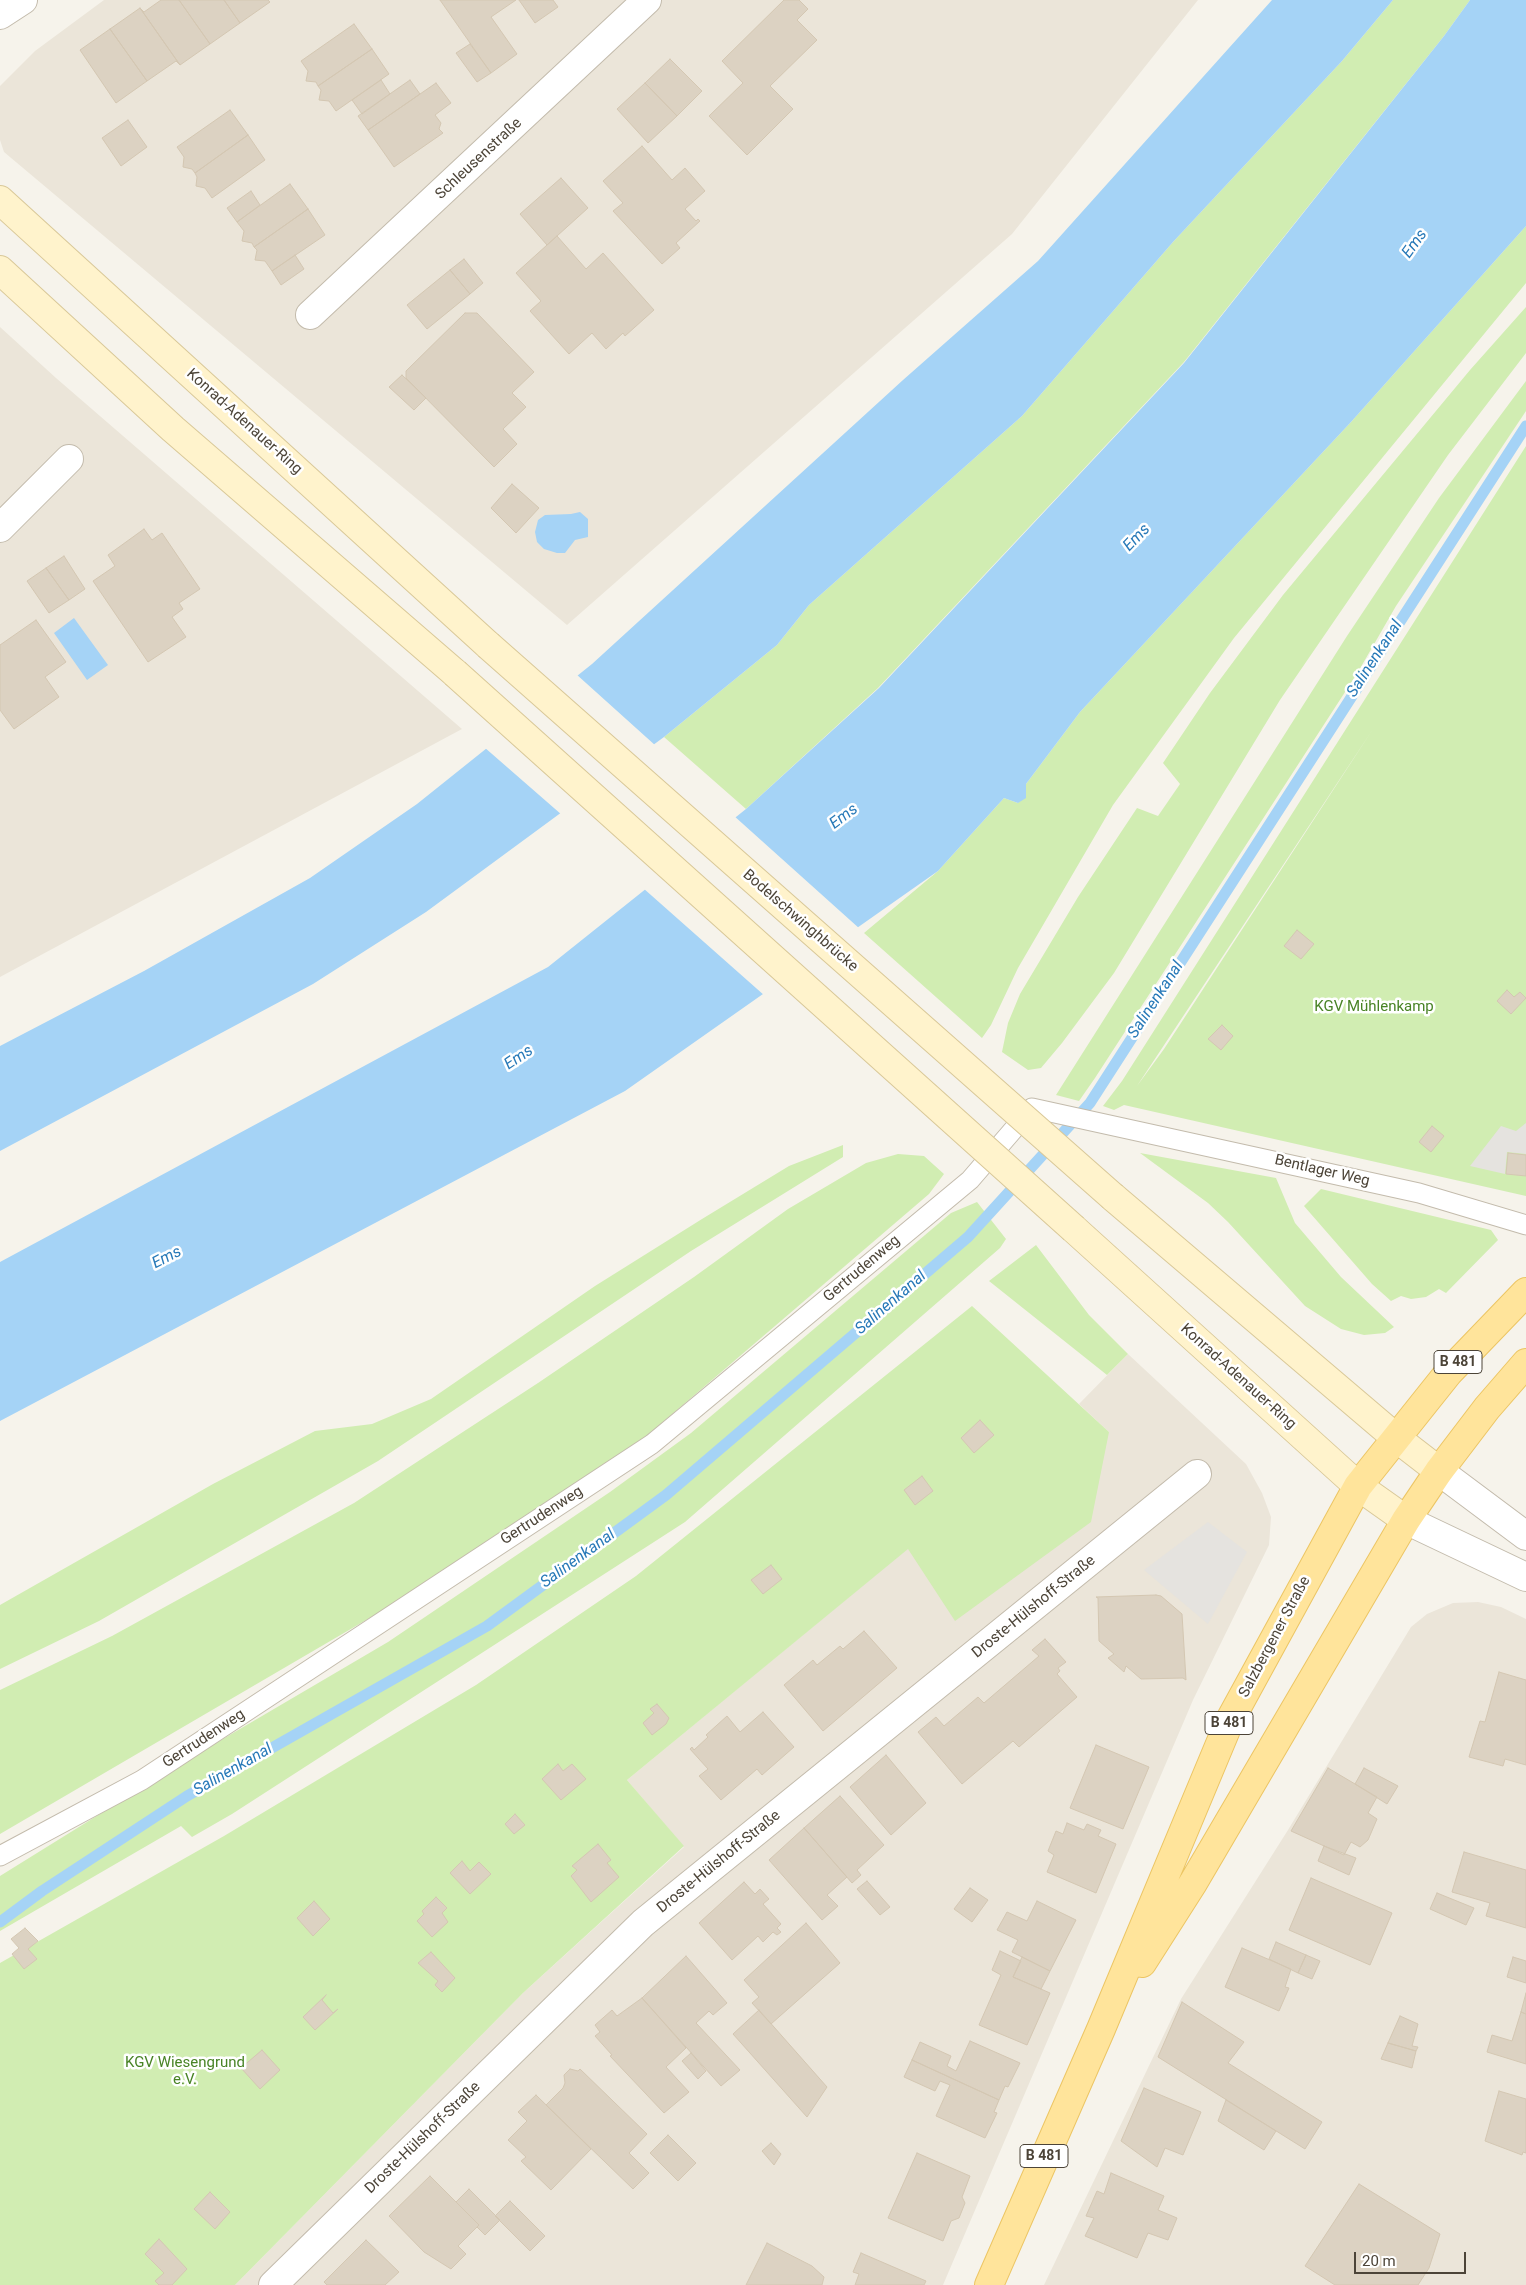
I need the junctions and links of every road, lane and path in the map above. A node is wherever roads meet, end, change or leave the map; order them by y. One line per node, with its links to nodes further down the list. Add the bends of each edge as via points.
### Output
1 (23, 0): 3 (street)
2 (646, 0): 6 (street, Schleusenstraße)
3 (0, 15)
4 (0, 200): 9 (main road, Konrad-Adenauer-Ring)
5 (0, 270): 17 (main road, Konrad-Adenauer-Ring, bridge, via 173,429 455,673)
6 (310, 315)
7 (69, 459): 8 (street)
8 (0, 528)
9 (488, 645): 14 (main road, Bodelschwinghbrücke, bridge, via 1113,1197)
10 (1041, 1110): 11 (lane, Bentlager Weg, via 1419,1193); 21 (lane, Gertrudenweg, via 970,1180 652,1444 142,1780)
11 (1526, 1225)
12 (1526, 1292): 14 (main road, Salzbergener Straße / B 481, via 1465,1354)
13 (1526, 1363): 15 (main road, Salzbergener Straße / B 481)
14 (1395, 1437): 15 (main road); 17 (main road, Salzbergener Straße / B 481)
15 (1438, 1471): 18 (main road, Salzbergener Straße / B 481); 19 (street)
16 (1197, 1474): 23 (street, Droste-Hülshoff-Straße, via 643,1923)
17 (1358, 1486): 18 (main road, Konrad-Adenauer-Ring); 22 (main road, Salzbergener Straße / B 481, via 1230,1720)
18 (1406, 1520): 20 (street); 22 (main road, Salzbergener Straße / B 481, via 1193,1883)
19 (1526, 1536)
20 (1526, 1577)
21 (0, 1856)
22 (1101, 2028): 24 (main road, Salzbergener Straße / B 481)
23 (273, 2285)
24 (990, 2285)

